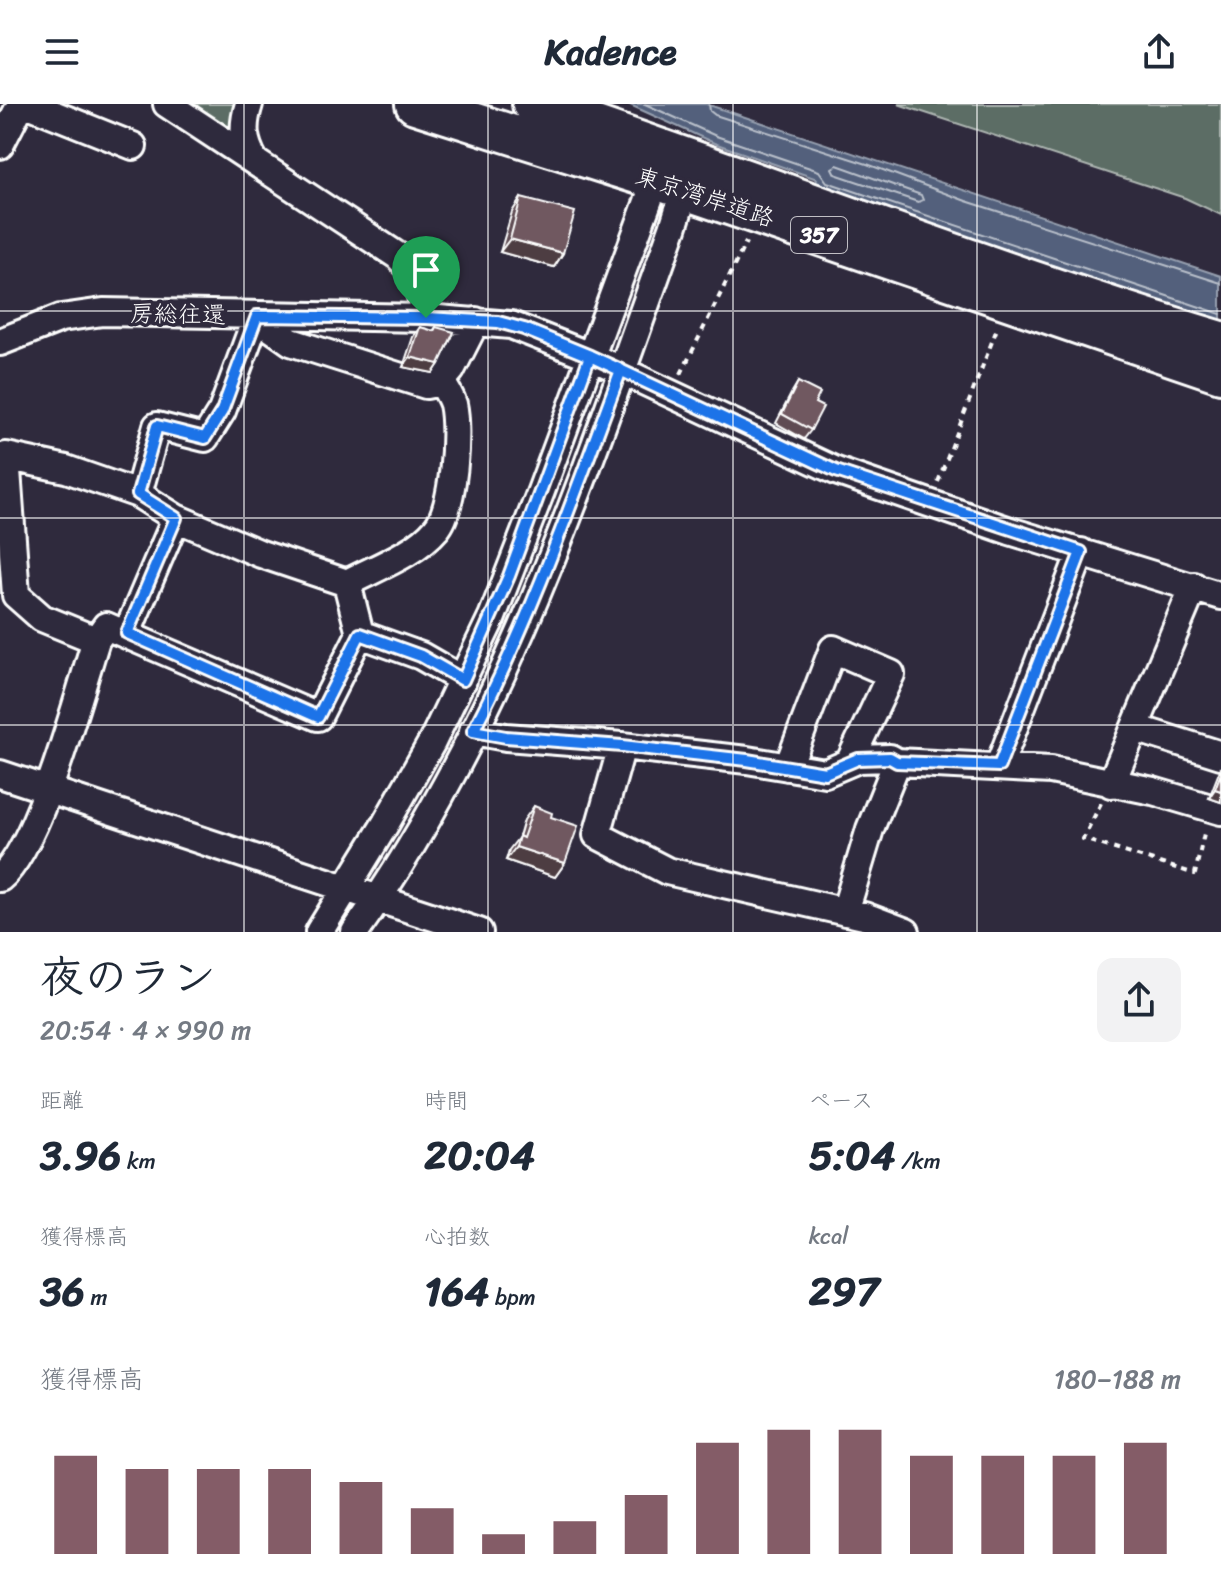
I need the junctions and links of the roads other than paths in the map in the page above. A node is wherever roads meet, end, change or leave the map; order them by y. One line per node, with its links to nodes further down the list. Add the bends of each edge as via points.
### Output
1 (21, 104): 7 (street)
2 (28, 104): 8 (street)
3 (167, 104): 9 (street)
4 (249, 104): 9 (street, via 244,137)
5 (415, 104): 10 (highway, 東京湾岸道路 / 357)
6 (532, 104): 10 (highway, 東京湾岸道路 / 357)
7 (0, 145)
8 (133, 146)
9 (254, 160): 12 (street, via 408,264 420,284)
10 (674, 175): 14 (highway, 東京湾岸道路 / 357, via 960,257); 16 (street); 17 (street); 18 (highway, 東京湾岸道路 / 357, via 760,215)
11 (260, 316): 12 (street, 房総往還); 15 (street, 房総往還, via 103,312 61,318); 19 (street, via 291,342 412,382); 20 (street, via 222,411 205,438 157,426)
12 (426, 318): 13 (street, 房総往還)
13 (476, 321): 16 (street, 房総往還, via 511,325); 19 (street)
14 (1221, 341)
15 (0, 342)
16 (590, 356): 17 (street, 房総往還); 29 (street, via 509,576)
17 (621, 370): 22 (street, 房総往還, via 836,471); 31 (street, via 543,581)
18 (1221, 373)
19 (441, 382): 23 (street, via 450,394 456,423 444,518 435,532 413,547)
20 (138, 494): 21 (street); 28 (street, via 66,469 6,456 16,595 42,618)
21 (176, 518): 23 (street); 26 (street)
22 (1081, 552): 24 (street, 房総往還); 36 (street)
23 (347, 583): 27 (street)
24 (1194, 586): 25 (street, 房総往還); 30 (street)
25 (1221, 596)
26 (127, 633): 27 (street, via 318,717); 28 (street, via 106,626)
27 (360, 634): 29 (street, via 421,656)
28 (96, 640): 40 (street)
29 (463, 680): 43 (street)
30 (1135, 728): 33 (street); 39 (street)
31 (473, 731): 32 (street); 44 (street)
32 (622, 746): 37 (street); 45 (street, via 597,835 667,871)
33 (1221, 755)
34 (850, 761): 35 (street); 37 (street, via 825,773); 37 (street, via 891,674 833,649)
35 (897, 762): 36 (street); 45 (street)
36 (999, 766): 39 (street, via 1051,770)
37 (788, 767)
38 (0, 774): 40 (street)
39 (1111, 784): 41 (street)
40 (47, 791): 42 (street, via 28,841); 43 (street)
41 (1215, 809)
42 (0, 878)
43 (347, 889): 44 (street); 46 (street)
44 (378, 899): 47 (street); 48 (street)
45 (845, 912): 49 (street)
46 (319, 932)
47 (355, 932)
48 (479, 932)
49 (906, 932)

